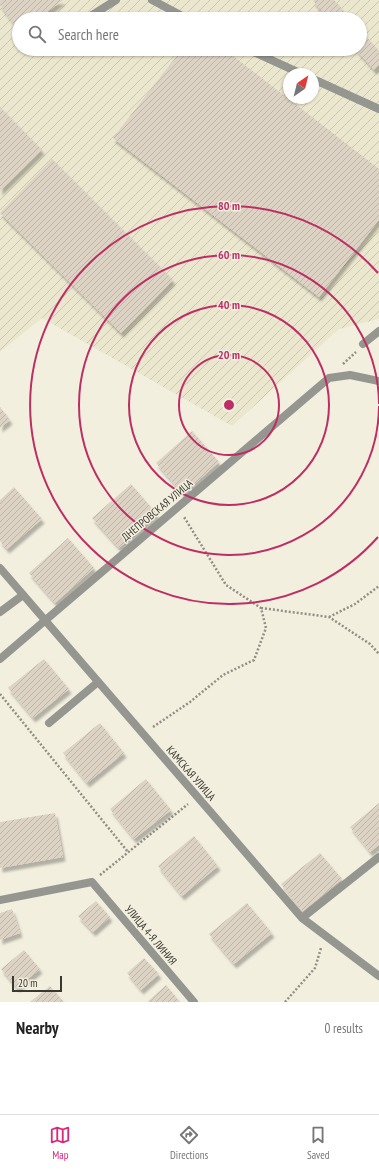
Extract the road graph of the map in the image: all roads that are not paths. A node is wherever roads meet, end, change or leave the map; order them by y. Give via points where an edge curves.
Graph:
1 (116, 0) edge
2 (152, 0) edge
3 (97, 12) edge
4 (175, 12) edge
5 (262, 56) edge
6 (289, 68) edge
7 (319, 82) edge
8 (379, 109) edge
9 (379, 331) edge
10 (363, 344) road end
11 (379, 381) edge
12 (0, 568) edge
13 (23, 595) junction
14 (0, 612) edge
15 (45, 620) junction
16 (0, 659) edge
17 (98, 682) junction
18 (49, 723) dead end
19 (379, 857) edge
20 (0, 900) edge
21 (302, 918) junction
22 (379, 976) edge
23 (194, 1002) edge

1 - 3 street
2 - 4 street
5 - 6 street
7 - 8 street
9 - 10 street
11 - 15 street, ДНЕПРОВСКАЯ УЛИЦА via 350,375 329,378
12 - 13 street, КАМСКАЯ УЛИЦА
13 - 14 street
13 - 15 street, КАМСКАЯ УЛИЦА
15 - 16 street, ДНЕПРОВСКАЯ УЛИЦА
15 - 17 street, КАМСКАЯ УЛИЦА
17 - 18 street
17 - 21 street, КАМСКАЯ УЛИЦА
19 - 21 street
20 - 23 street, УЛИЦА 4-Я ЛИНИЯ via 92,882
21 - 22 street, КАМСКАЯ УЛИЦА

